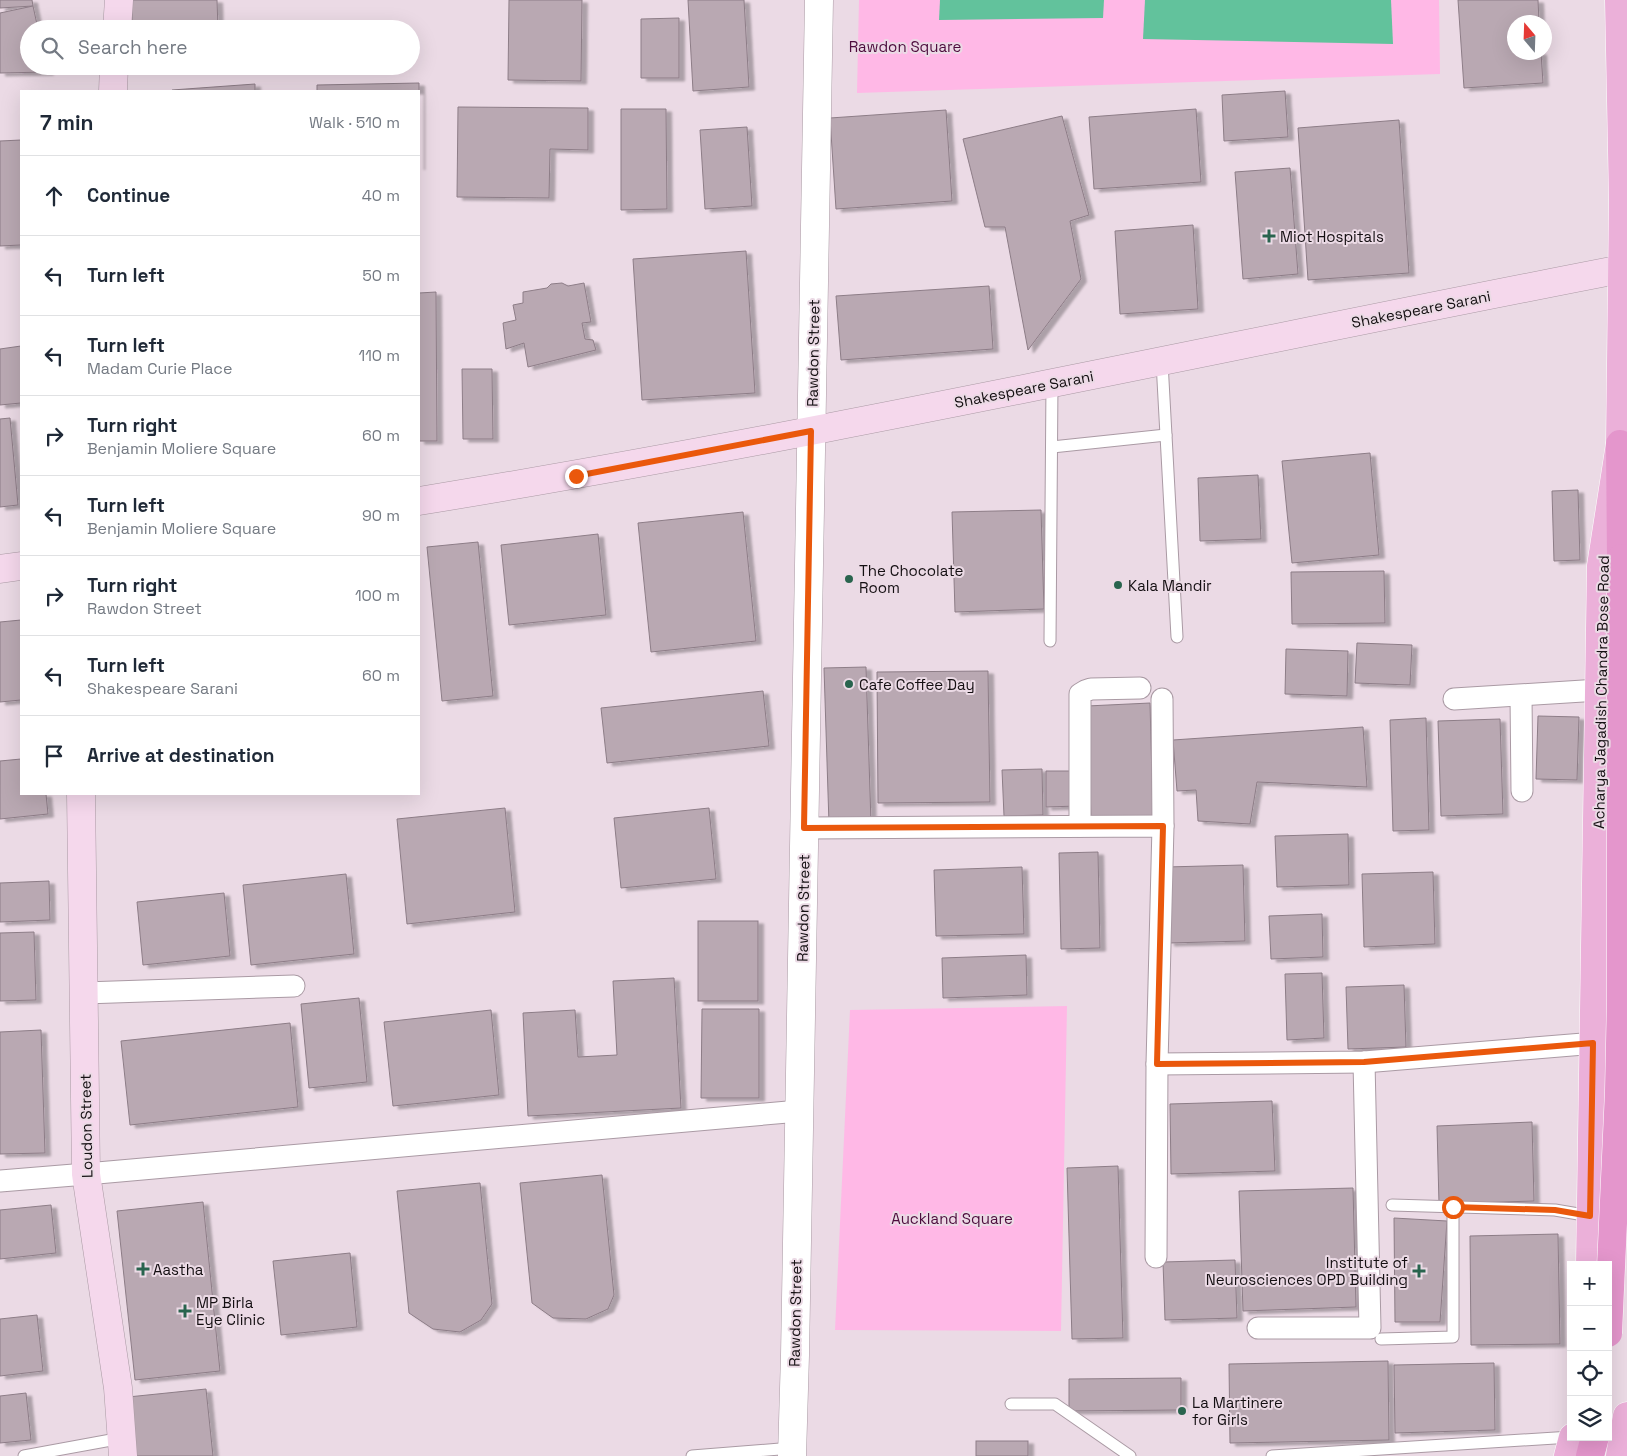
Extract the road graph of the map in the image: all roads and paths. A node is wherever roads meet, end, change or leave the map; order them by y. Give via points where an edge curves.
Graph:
1 (119, 0) edge
2 (819, 0) edge
3 (1619, 0) edge
4 (118, 20) edge
5 (113, 75) edge
6 (112, 90) edge
7 (1624, 268) edge
8 (1162, 362) junction
9 (1052, 383) junction
10 (811, 431) junction
11 (1166, 435) junction
12 (1620, 444) junction
13 (1052, 447) junction
14 (420, 501) edge
15 (20, 566) edge
16 (0, 569) edge
17 (1177, 637) dead end
18 (1050, 641) dead end
19 (1140, 688) dead end
20 (1599, 690) junction
21 (1521, 696) junction
22 (1162, 699) dead end
23 (1454, 700) dead end
24 (1522, 792) dead end
25 (81, 795) edge
26 (1080, 826) junction
27 (1163, 826) junction
28 (804, 828) junction
29 (294, 986) dead end
30 (84, 992) junction
31 (1627, 1041) edge
32 (1593, 1043) junction
33 (1364, 1062) junction
34 (1157, 1064) junction
35 (799, 1111) junction
36 (86, 1174) junction
37 (0, 1181) edge
38 (1392, 1205) dead end
39 (1453, 1207) junction
40 (1590, 1216) junction
41 (1156, 1257) dead end
42 (1590, 1261) edge
43 (1609, 1306) edge
44 (1258, 1328) dead end
45 (1381, 1339) dead end
46 (1011, 1404) dead end
47 (1567, 1437) edge
48 (1571, 1441) edge
49 (1593, 1441) edge
50 (122, 1447) edge
51 (792, 1452) edge
52 (24, 1456) edge
53 (692, 1456) edge
54 (1130, 1456) edge
55 (1272, 1456) edge
56 (1568, 1456) edge
57 (1590, 1456) edge

1 - 4 main road
2 - 10 street, Rawdon Street
3 - 7 main road, Acharya Jagadish Chandra Bose Road
5 - 6 main road
7 - 8 main road, Shakespeare Sarani
7 - 12 main road, Acharya Jagadish Chandra Bose Road
8 - 9 main road, Shakespeare Sarani
8 - 11 lane
9 - 10 main road, Shakespeare Sarani
9 - 13 lane
10 - 14 main road, Shakespeare Sarani via 576,476
10 - 28 street, Rawdon Street
11 - 13 lane
11 - 17 lane
12 - 20 main road, Acharya Jagadish Chandra Bose Road via 1601,566
12 - 43 highway, bridge via 1620,1016
13 - 18 lane
15 - 16 main road
19 - 26 street via 1091,690 1080,694
20 - 21 street
20 - 32 main road, Acharya Jagadish Chandra Bose Road
21 - 23 street
21 - 24 street
22 - 27 street
25 - 30 main road, Loudon Street
26 - 27 street
26 - 28 street
27 - 34 street
28 - 35 street, Rawdon Street
29 - 30 street
30 - 36 main road, Loudon Street
31 - 32 street
32 - 33 street
32 - 40 main road, Acharya Jagadish Chandra Bose Road
33 - 34 street
33 - 44 street via 1370,1328
34 - 41 street
35 - 36 street
35 - 51 street, Rawdon Street
36 - 37 street
36 - 50 main road, Loudon Street via 118,1388
38 - 39 lane
39 - 40 lane via 1555,1210
39 - 45 lane via 1454,1337
40 - 42 main road, Acharya Jagadish Chandra Bose Road
46 - 54 lane via 1055,1404
47 - 55 lane
48 - 56 main road
49 - 57 highway
50 - 52 lane
51 - 53 lane

